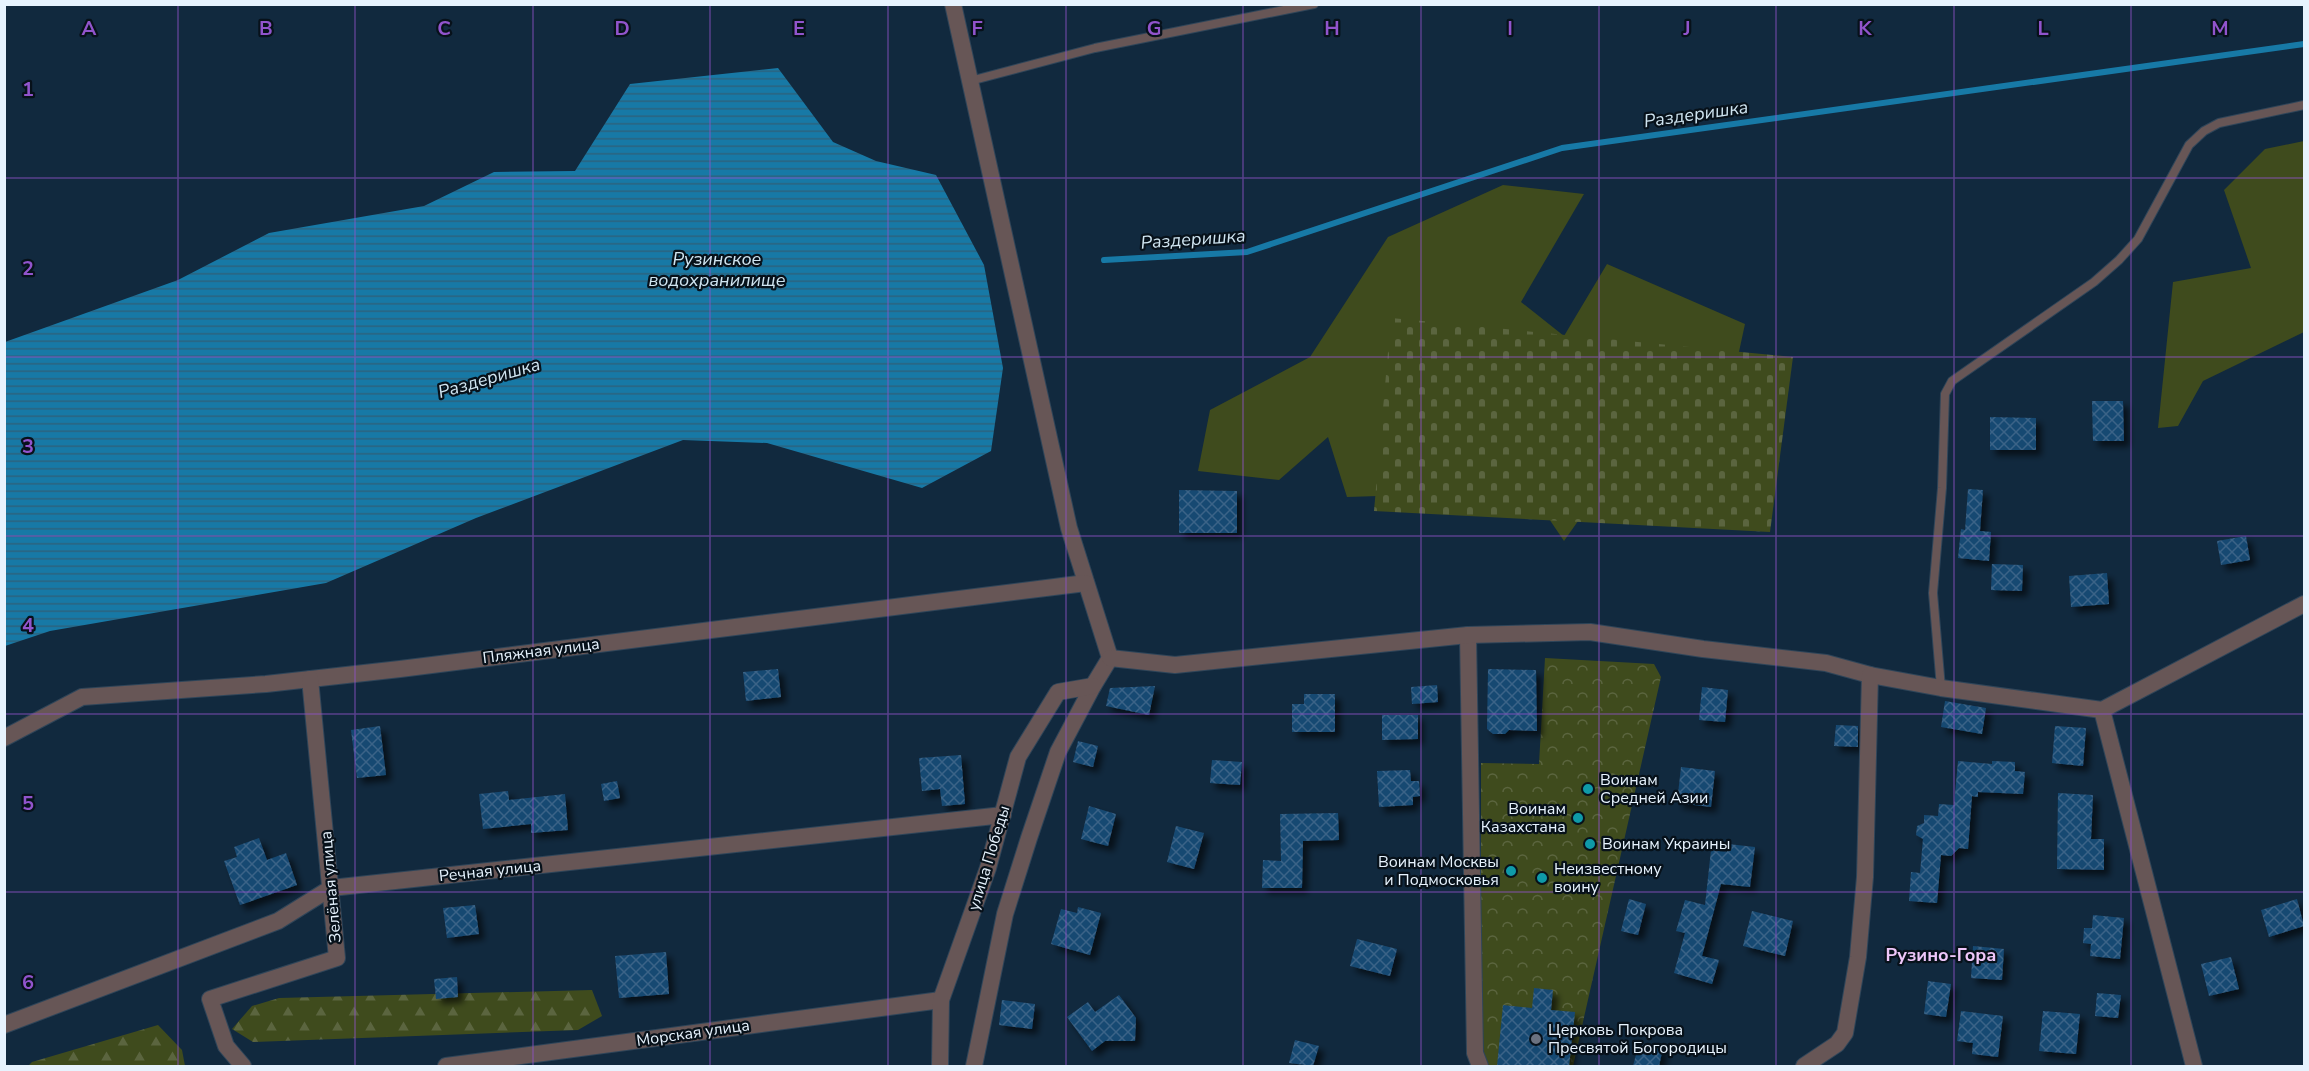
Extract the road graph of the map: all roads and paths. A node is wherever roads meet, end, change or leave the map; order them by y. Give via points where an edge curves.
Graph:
1 (953, 4) edge
2 (1314, 4) edge
3 (970, 81) junction
4 (2304, 105) edge
5 (1086, 583) junction
6 (2304, 604) edge
7 (1468, 635) junction
8 (1110, 658) junction
9 (1870, 675) junction
10 (310, 679) junction
11 (1093, 686) junction
12 (1941, 688) junction
13 (2102, 710) junction
14 (4, 738) edge
15 (1003, 815) junction
16 (331, 888) junction
17 (941, 1000) junction
18 (4, 1025) edge
19 (243, 1066) edge
20 (446, 1066) edge
21 (940, 1066) edge
22 (974, 1066) edge
23 (1480, 1066) edge
24 (1804, 1066) edge
25 (2194, 1066) edge

1 - 3 street
2 - 3 lane via 1095,48
3 - 5 street via 1068,528
4 - 12 lane via 2219,123 2204,131 2189,145 2138,239 2119,260 2094,282 1952,381 1945,394 1933,592
5 - 8 street
5 - 10 street, Пляжная улица
6 - 13 street
7 - 8 street via 1175,665
7 - 9 street via 1590,632 1703,650 1826,663
7 - 23 street via 1475,1053
8 - 11 street
9 - 12 street
9 - 24 street via 1865,877 1858,957 1845,1033 1837,1044
10 - 14 street, Пляжная улица via 82,697
10 - 16 street, Зелёная улица
11 - 15 street, улица Победы via 1058,692 1018,757
11 - 22 street via 1058,752 1005,914
12 - 13 street
13 - 25 street
15 - 16 street, Речная улица
15 - 17 street, улица Победы
16 - 18 street, Речная улица via 278,921
16 - 19 street, Зелёная улица via 338,958 210,999 226,1046
17 - 20 street, Морская улица
17 - 21 street, улица Победы

